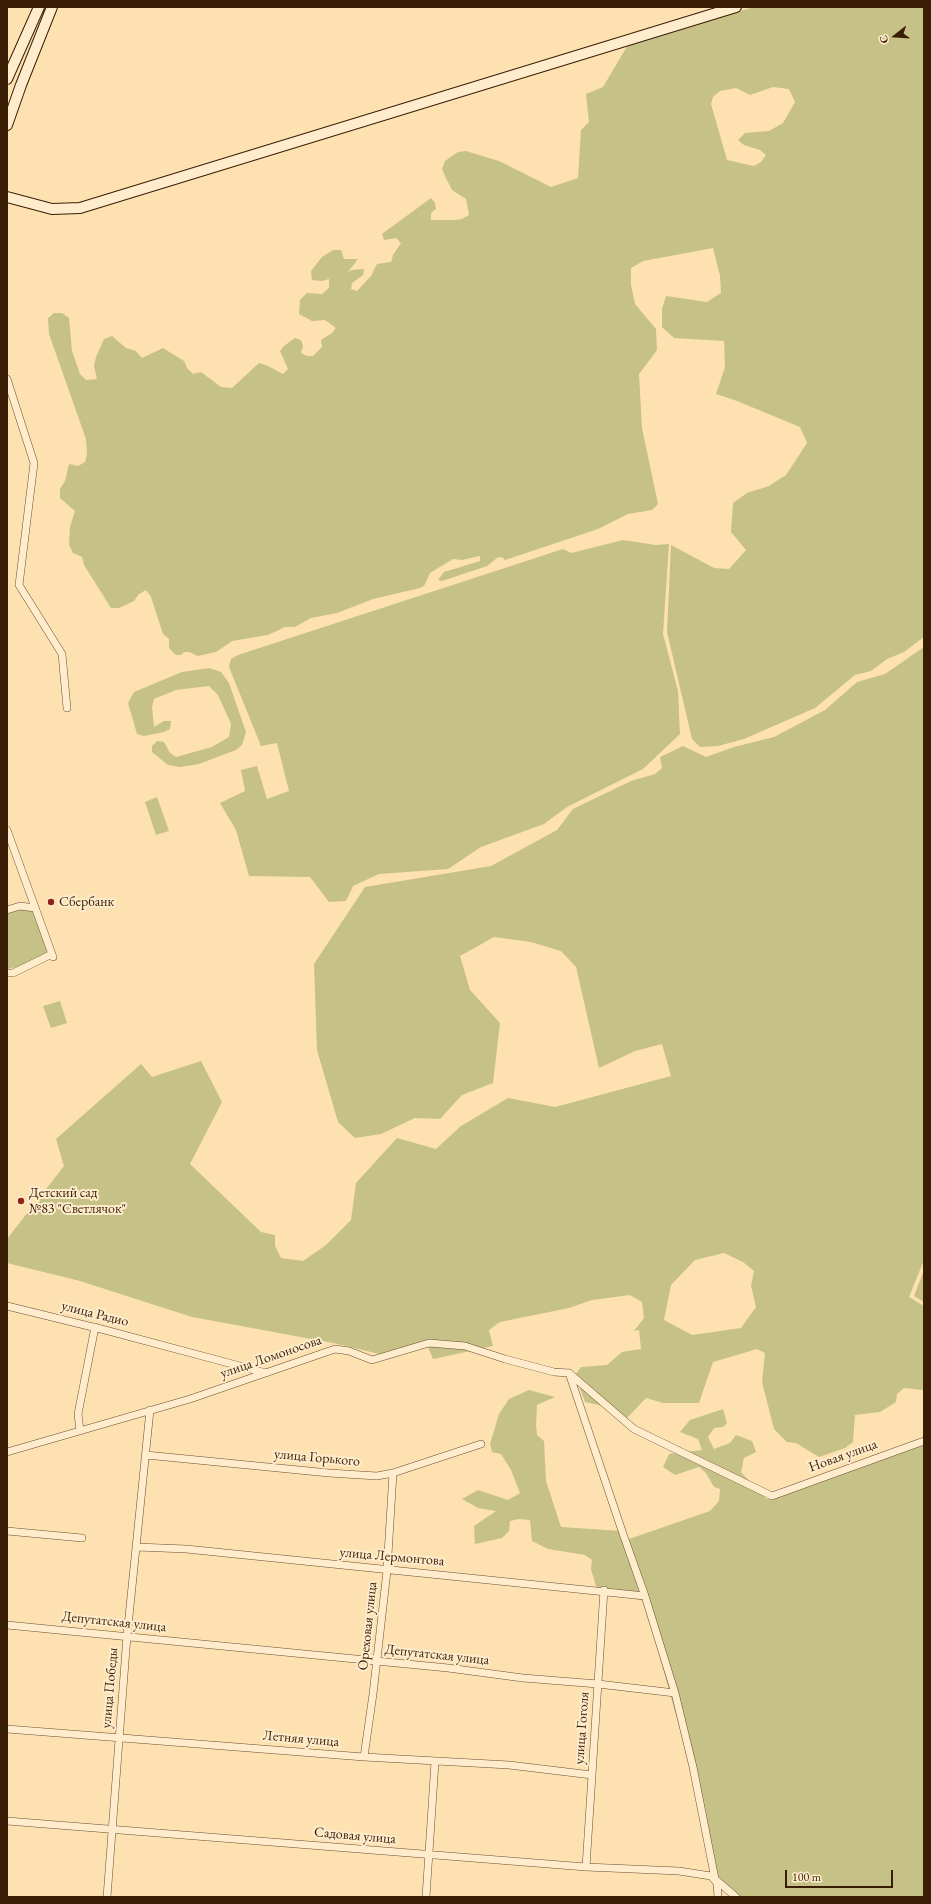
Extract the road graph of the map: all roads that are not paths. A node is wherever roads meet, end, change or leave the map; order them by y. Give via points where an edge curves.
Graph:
1 (39, 7) edge
2 (52, 7) edge
3 (736, 7) edge
4 (7, 79) edge
5 (7, 125) edge
6 (7, 197) edge
7 (7, 379) edge
8 (67, 708) dead end
9 (7, 830) edge
10 (35, 908) junction
11 (7, 910) edge
12 (7, 973) edge
13 (7, 1306) edge
14 (95, 1327) junction
15 (267, 1373) junction
16 (569, 1373) junction
17 (150, 1410) junction
18 (80, 1431) junction
19 (924, 1441) edge
20 (481, 1444) dead end
21 (7, 1452) edge
22 (146, 1454) junction
23 (393, 1473) junction
24 (7, 1531) edge
25 (82, 1538) dead end
26 (137, 1547) junction
27 (387, 1571) junction
28 (604, 1590) junction
29 (645, 1596) junction
30 (7, 1625) edge
31 (127, 1636) junction
32 (377, 1662) junction
33 (598, 1684) junction
34 (674, 1693) junction
35 (7, 1730) edge
36 (119, 1738) junction
37 (364, 1757) junction
38 (435, 1762) junction
39 (592, 1775) junction
40 (7, 1821) edge
41 (112, 1829) junction
42 (429, 1855) junction
43 (586, 1867) junction
44 (715, 1879) junction
45 (107, 1897) edge
46 (426, 1897) edge
47 (718, 1897) edge
48 (736, 1897) edge

1 - 4 street
2 - 5 street
3 - 6 street via 80,208 52,209
7 - 8 street via 34,463 19,585 62,654
9 - 10 street
10 - 11 street via 20,906
10 - 12 street via 53,956 13,973
13 - 14 street, улица Радио
14 - 15 street, улица Радио
14 - 18 street via 78,1414
15 - 16 street, улица Ломоносова via 335,1350 349,1351 372,1360 429,1343 465,1346 554,1372
15 - 17 street, улица Ломоносова
16 - 19 street, Новая улица via 634,1429 772,1496
16 - 29 street
17 - 18 street, улица Ломоносова
17 - 22 street, улица Победы
18 - 21 street, улица Ломоносова
20 - 23 street, улица Горького
22 - 23 street, улица Горького via 362,1476
22 - 26 street, улица Победы
23 - 27 street, Ореховая улица
24 - 25 street
26 - 27 street, улица Лермонтова via 186,1549
26 - 31 street, улица Победы
27 - 28 street, улица Лермонтова
27 - 32 street, Ореховая улица
28 - 29 street, улица Лермонтова
28 - 33 street, улица Гоголя
29 - 34 street
30 - 31 street, Депутатская улица
31 - 32 street, Депутатская улица
31 - 36 street, улица Победы
32 - 33 street, Депутатская улица
32 - 37 street, Ореховая улица
33 - 34 street, Депутатская улица
33 - 39 street, улица Гоголя
34 - 44 street via 693,1767
35 - 36 street, Летняя улица
36 - 37 street, Летняя улица
36 - 41 street, улица Победы
37 - 38 street, Летняя улица
38 - 39 street, Летняя улица via 509,1765
38 - 42 street
39 - 43 street, улица Гоголя
40 - 41 street, Садовая улица
41 - 42 street, Садовая улица
41 - 45 street, улица Победы
42 - 43 street, Садовая улица
42 - 46 street
43 - 44 street, Садовая улица via 679,1871
44 - 47 street
44 - 48 street

